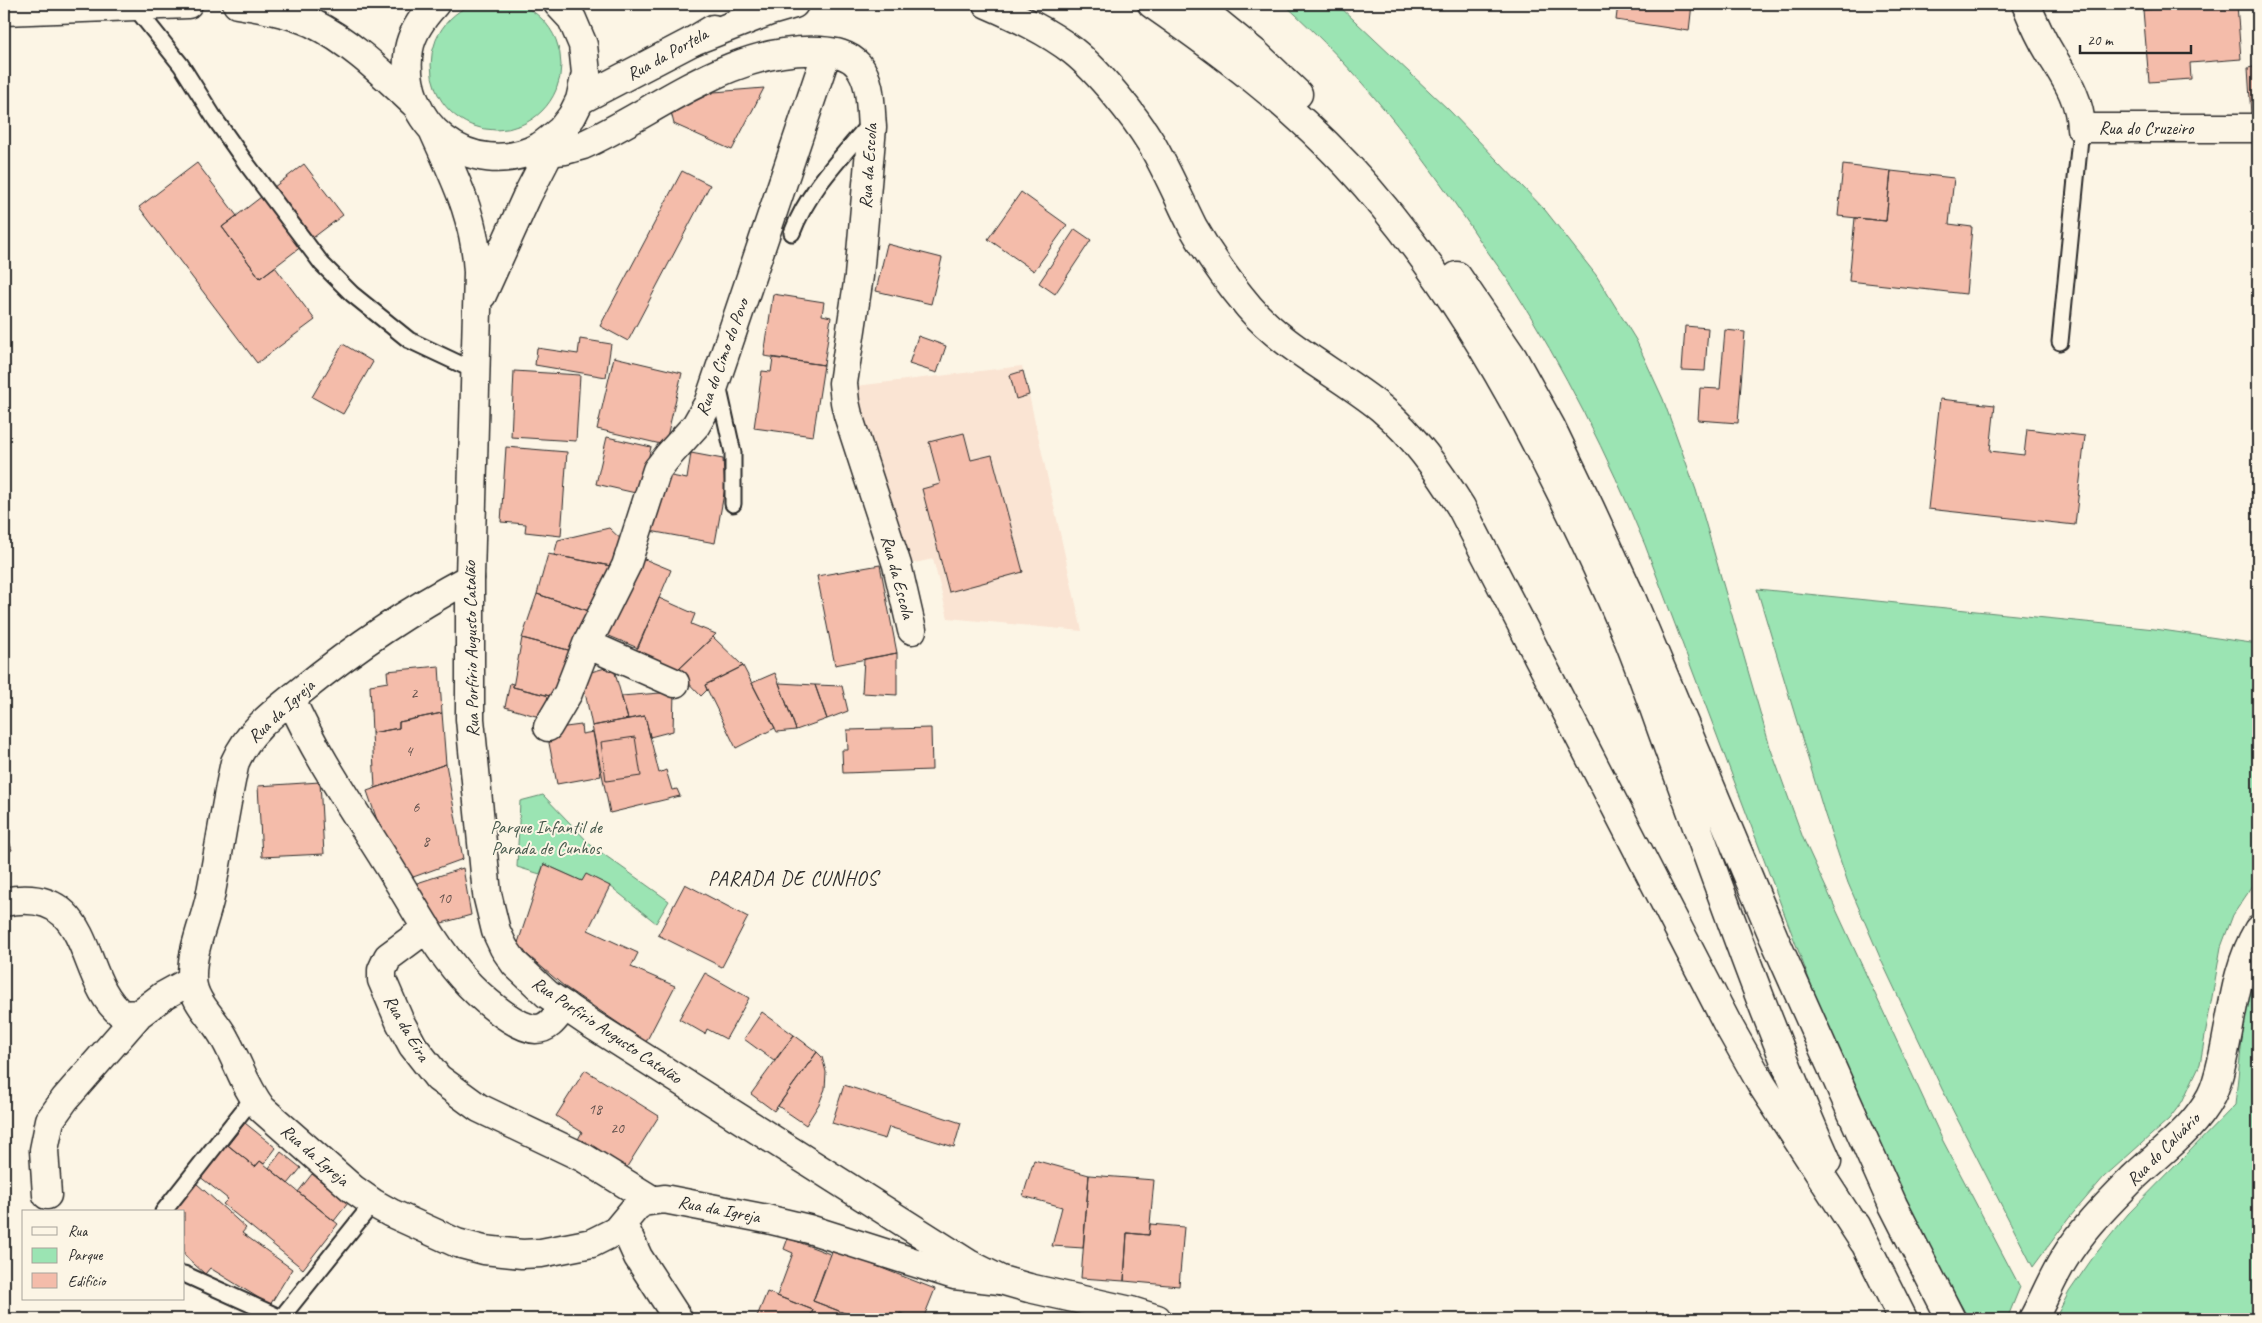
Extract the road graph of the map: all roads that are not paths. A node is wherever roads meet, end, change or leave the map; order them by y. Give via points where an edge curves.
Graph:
1 (188, 4) edge
2 (237, 4) edge
3 (434, 4) edge
4 (558, 4) edge
5 (752, 4) edge
6 (794, 4) edge
7 (987, 4) edge
8 (1152, 4) edge
9 (1195, 4) edge
10 (2026, 4) edge
11 (134, 6) junction
12 (4, 11) edge
13 (693, 41) junction
14 (827, 52) junction
15 (580, 100) junction
16 (415, 104) junction
17 (872, 121) junction
18 (2081, 128) junction
19 (2258, 128) edge
20 (434, 132) junction
21 (555, 141) junction
22 (792, 233) dead end
23 (477, 306) junction
24 (2060, 342) dead end
25 (475, 371) junction
26 (716, 377) junction
27 (733, 504) dead end
28 (470, 578) junction
29 (912, 630) dead end
30 (587, 644) junction
31 (675, 683) dead end
32 (291, 699) junction
33 (548, 727) dead end
34 (4, 902) edge
35 (427, 928) junction
36 (2258, 930) edge
37 (192, 980) junction
38 (565, 1006) junction
39 (139, 1014) junction
40 (253, 1098) junction
41 (47, 1195) dead end
42 (652, 1200) junction
43 (374, 1203) junction
44 (165, 1210) edge
45 (623, 1224) junction
46 (1864, 1242) junction
47 (185, 1274) edge
48 (1001, 1280) junction
49 (678, 1319) edge
50 (1157, 1319) edge
51 (1904, 1319) edge
52 (1951, 1319) edge
53 (2033, 1319) edge

1 - 11 main road
2 - 16 main road via 295,16 329,32
3 - 16 main road via 419,22 409,48 408,76
4 - 15 main road via 572,19 583,45 586,73
5 - 13 main road, Rua da Portela
6 - 13 main road
7 - 46 main road via 1028,22 1080,57 1116,95 1150,142 1218,268 1250,309 1285,340 1380,408 1436,466 1461,507 1762,1085
8 - 46 main road via 1273,94 1347,165 1401,229 1496,368 1559,486 1629,640 1770,1023
9 - 52 main road via 1255,53 1352,146 1392,190 1481,309 1513,358 1551,427 1630,594 1774,938 1893,1205
10 - 18 main road, Rua do Cruzeiro via 2043,41 2076,96
11 - 12 main road
11 - 25 lane via 181,65 236,148 322,264 352,294 409,340
13 - 15 main road, Rua da Portela
14 - 17 main road, Rua da Escola via 850,58 859,66 866,81
14 - 21 main road, Rua da Escola via 796,52 753,60 663,101 600,137 565,150
14 - 26 main road, Rua do Cimo do Povo
15 - 21 main road
16 - 20 main road
17 - 22 lane via 814,191
17 - 29 main road, Rua da Escola via 859,276 844,394 904,586
18 - 19 main road, Rua do Cruzeiro
18 - 24 lane
20 - 21 main road, Rua da Escola via 458,148 484,156 512,156
20 - 23 main road, Rua Porfírio Augusto Catalão via 473,226 477,243
21 - 23 main road
23 - 25 main road, Rua Porfírio Augusto Catalão
25 - 28 main road, Rua Porfírio Augusto Catalão
26 - 27 lane via 733,453
26 - 30 main road, Rua do Cimo do Povo via 702,416 657,470 626,566
28 - 32 main road, Rua da Igreja via 392,622
28 - 38 main road, Rua Porfírio Augusto Catalão via 470,719 490,913 504,948 515,964
30 - 31 main road
30 - 33 main road, Rua do Cimo do Povo via 568,694
32 - 35 main road via 327,768
32 - 37 main road, Rua da Igreja via 250,736 236,762 215,873 197,942
34 - 39 main road via 28,899 58,910 77,931 108,1001 123,1015
35 - 38 main road via 449,961 475,990 488,1003 519,1023 543,1028
35 - 42 main road, Rua da Eira via 388,958 382,970 382,980 413,1046 438,1078 479,1108 584,1158
36 - 53 main road, Rua do Calvário via 2240,971 2212,1095 2184,1132 2133,1178 2084,1231 2065,1258
37 - 39 main road
37 - 40 main road, Rua da Igreja via 196,996 225,1038
38 - 48 main road, Rua Porfírio Augusto Catalão via 942,1248
39 - 41 main road via 50,1120 44,1150
40 - 43 main road, Rua da Igreja via 336,1174
40 - 44 lane
42 - 45 main road, Rua da Igreja via 636,1207
42 - 48 main road, Rua da Igreja via 682,1202 767,1219 954,1275
43 - 45 main road, Rua da Igreja via 457,1244 501,1253 541,1253 578,1246 606,1237
43 - 47 lane via 282,1318
45 - 49 main road via 643,1266
46 - 51 main road
48 - 50 main road, Rua Porfírio Augusto Catalão

